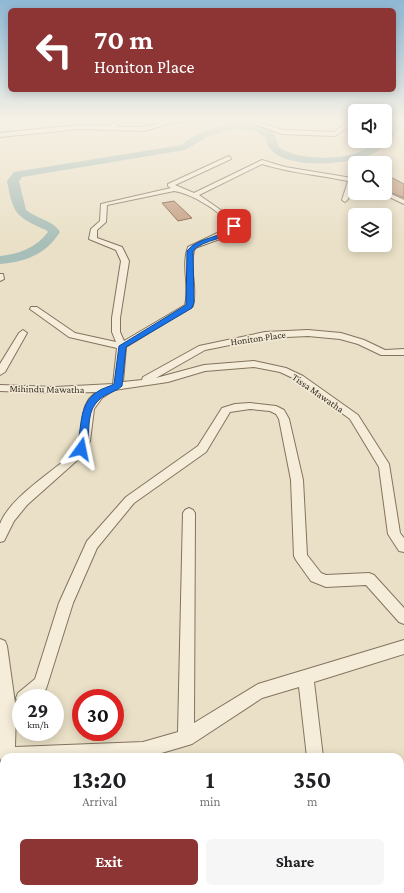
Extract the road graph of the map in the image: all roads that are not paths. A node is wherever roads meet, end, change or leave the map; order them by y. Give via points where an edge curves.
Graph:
1 (223, 161) edge
2 (348, 180) edge
3 (182, 190) junction
4 (348, 193) edge
5 (194, 195) junction
6 (392, 197) edge
7 (345, 200) dead end
8 (404, 202) edge
9 (34, 309) dead end
10 (24, 333) dead end
11 (122, 346) junction
12 (404, 352) edge
13 (0, 372) edge
14 (118, 386) junction
15 (0, 388) edge
16 (189, 513) dead end
17 (0, 537) edge
18 (404, 547) edge
19 (404, 618) edge
20 (0, 646) edge
21 (404, 648) edge
22 (306, 678) junction
23 (35, 689) edge
24 (12, 707) edge
25 (8, 710) junction
26 (186, 738) junction
27 (8, 753) edge
28 (85, 753) edge
29 (315, 753) edge

1 - 3 street via 170,185
2 - 5 street via 262,162
3 - 5 street
3 - 11 street via 174,189 104,204 103,222 94,229 92,239 119,249 125,261 116,318 116,332
4 - 7 street
5 - 11 street via 231,221 234,228 225,234 195,244 190,251 189,306
6 - 8 street
9 - 11 street via 72,335
10 - 13 street
11 - 14 street
12 - 14 street, Honiton Place via 384,353 341,336 308,333 265,335 202,348 146,379
14 - 15 street, Mihindu Mawatha via 55,390
14 - 17 street, Honiton Place via 95,398 86,412 81,449 69,463 26,496
14 - 18 street, Tissa Mawatha via 168,379 204,368 254,364 283,370 300,378 354,417 385,467 394,534
16 - 26 street
19 - 23 street via 369,579 326,581 316,577 309,570 301,556 297,480 284,419 280,412 272,408 235,407 226,410 202,449 130,500 92,545 66,603 41,684
20 - 25 street
21 - 22 street
22 - 26 street via 258,692
22 - 29 street
24 - 25 street
25 - 27 street
26 - 28 street via 143,750

